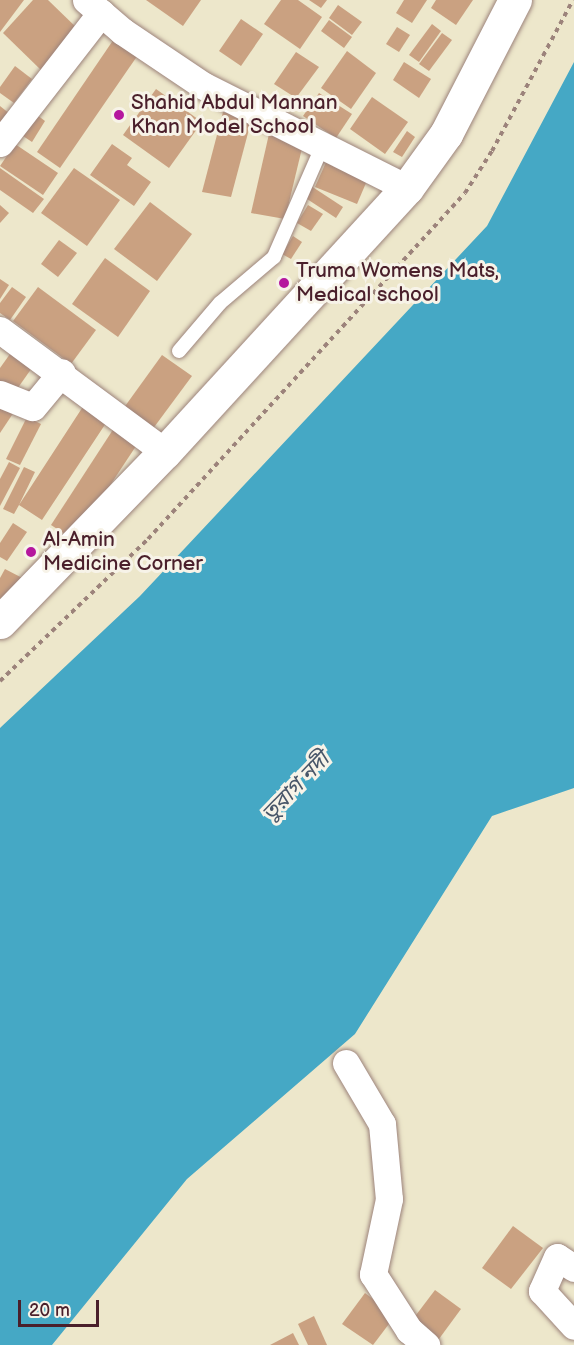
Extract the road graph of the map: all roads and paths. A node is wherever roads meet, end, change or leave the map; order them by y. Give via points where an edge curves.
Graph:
1 (515, 0) edge
2 (573, 0) edge
3 (94, 7) edge
4 (0, 143) edge
5 (322, 147) junction
6 (406, 188) junction
7 (0, 330) edge
8 (179, 351) dead end
9 (62, 372) junction
10 (0, 394) edge
11 (165, 452) junction
12 (0, 622) edge
13 (0, 681) edge
14 (346, 1063) dead end
15 (574, 1268) edge
16 (574, 1326) edge
17 (426, 1345) edge

1 - 6 highway via 446,134
2 - 13 path via 492,151 465,193 148,539
3 - 4 street
3 - 5 street via 204,86
5 - 6 street
5 - 8 lane via 274,257 220,303
6 - 11 highway
7 - 9 street
9 - 10 street via 33,407
9 - 11 street
11 - 12 highway
14 - 17 street via 382,1124 389,1199 373,1274 409,1330
15 - 16 street via 557,1257 542,1291

